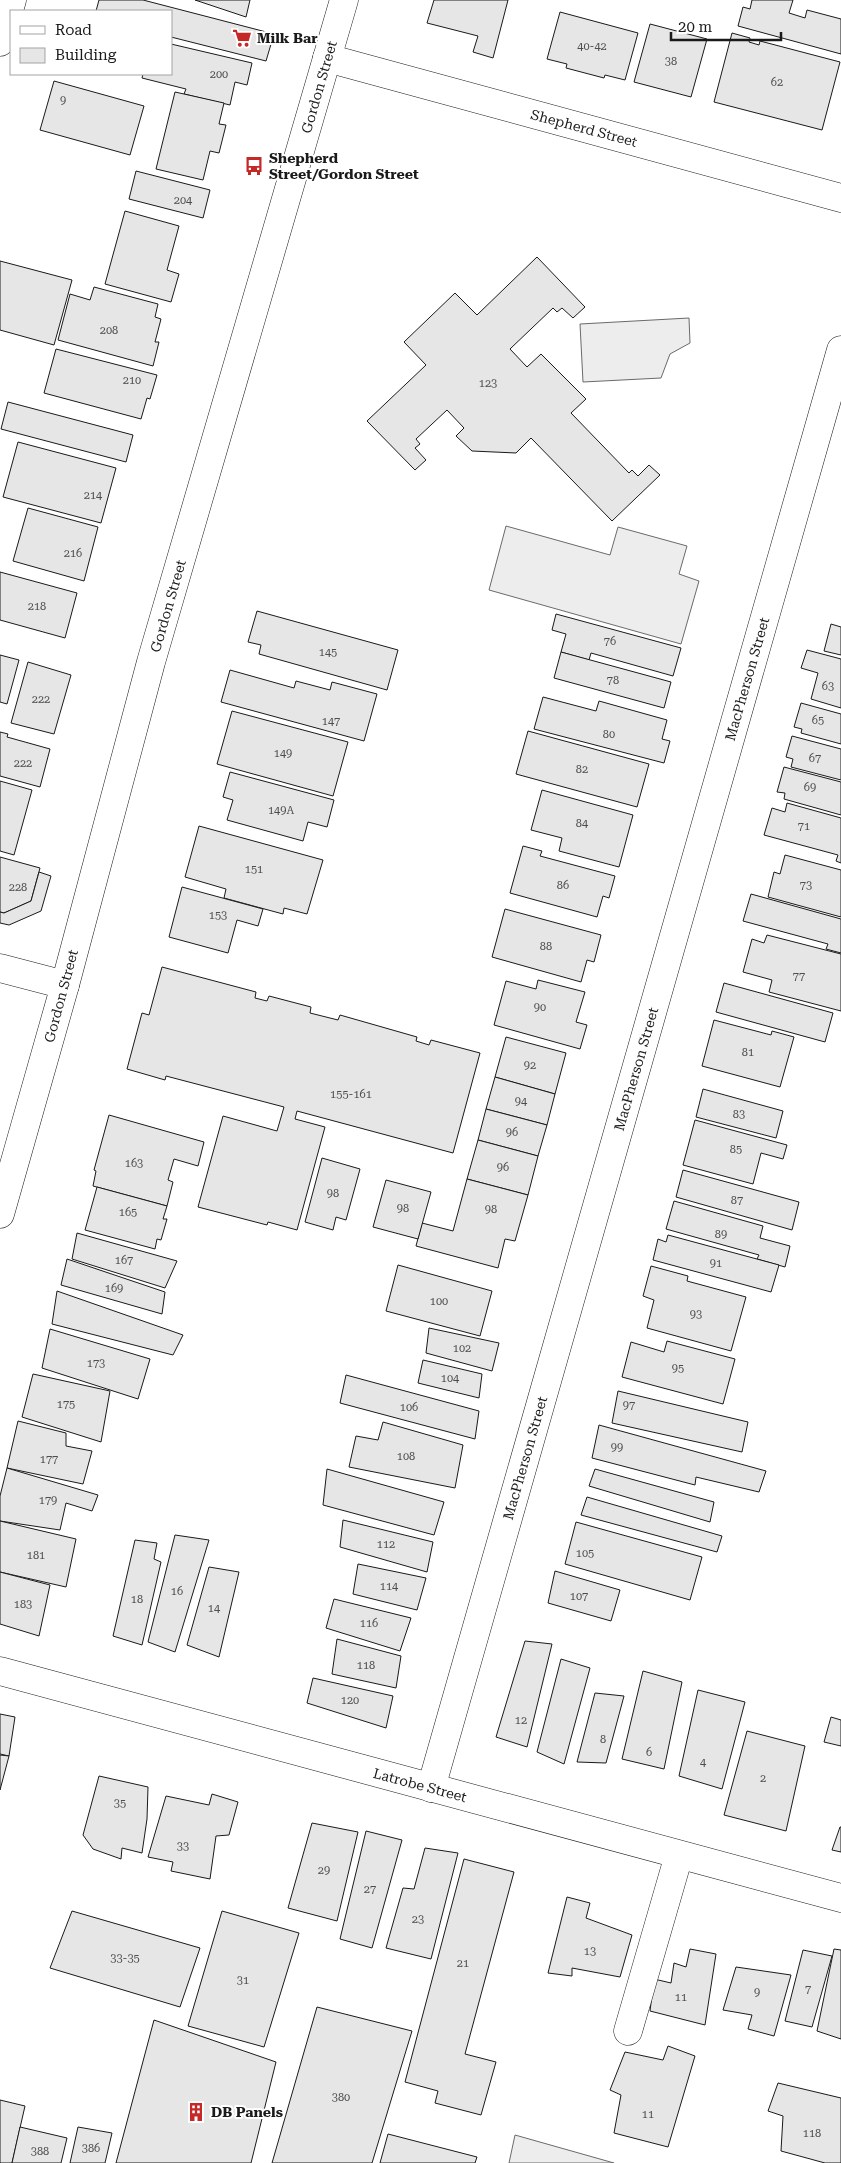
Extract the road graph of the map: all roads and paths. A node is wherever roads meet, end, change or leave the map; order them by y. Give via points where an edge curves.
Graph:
1 (12, 0) edge
2 (344, 0) edge
3 (0, 42) edge
4 (328, 58) junction
5 (841, 198) edge
6 (841, 350) edge
7 (2, 968) edge
8 (65, 985) junction
9 (0, 1214) edge
10 (0, 1671) edge
11 (431, 1788) junction
12 (679, 1854) junction
13 (841, 1898) edge
14 (628, 2031) dead end

1 - 3 street
2 - 4 street, Gordon Street
4 - 5 street, Shepherd Street
4 - 8 street, Gordon Street via 151,662
6 - 11 street, MacPherson Street
7 - 8 street
8 - 9 street, Gordon Street
10 - 11 street, Latrobe Street
11 - 12 street, Latrobe Street
12 - 13 street, Latrobe Street
12 - 14 street

